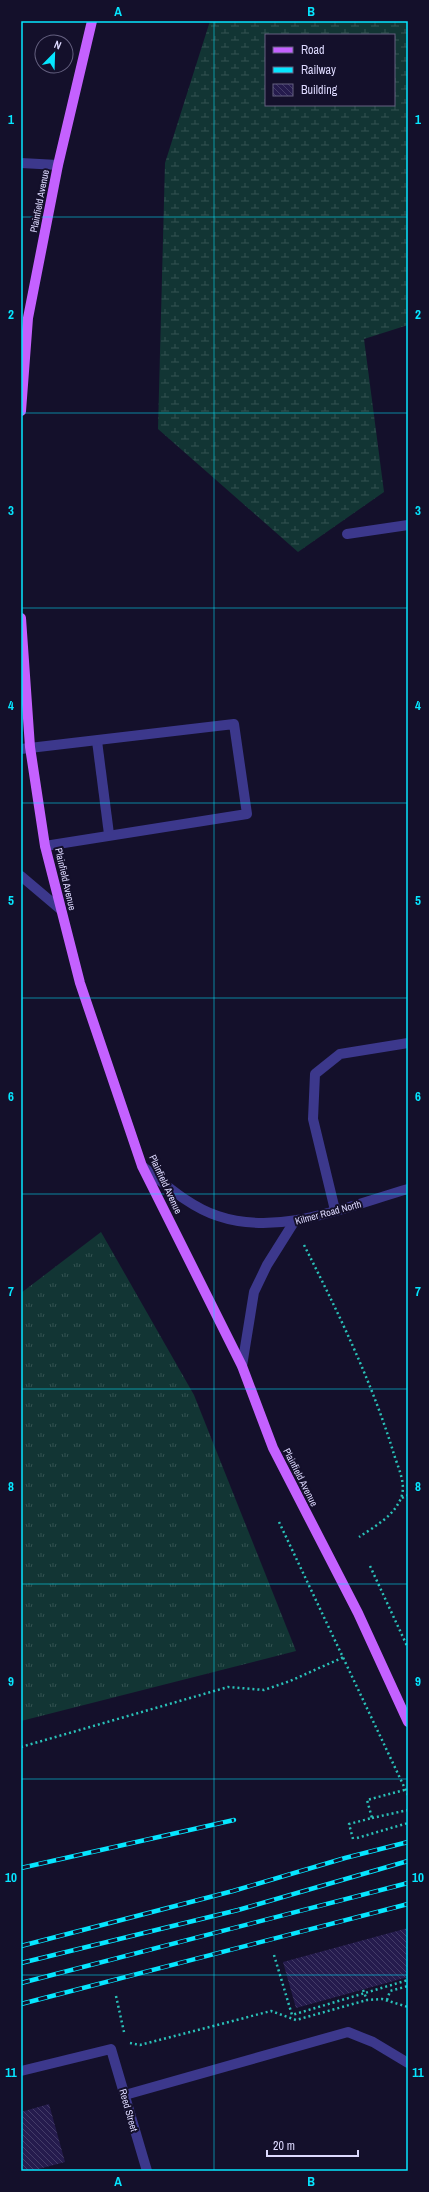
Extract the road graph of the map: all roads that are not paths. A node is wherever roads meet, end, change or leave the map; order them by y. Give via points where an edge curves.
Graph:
1 (92, 21) edge
2 (21, 163) edge
3 (58, 165) junction
4 (21, 411) edge
5 (408, 525) edge
6 (347, 534) dead end
7 (21, 618) edge
8 (97, 741) junction
9 (26, 748) edge
10 (109, 834) junction
11 (45, 846) junction
12 (21, 876) edge
13 (60, 908) junction
14 (408, 1043) edge
15 (142, 1166) junction
16 (408, 1189) edge
17 (335, 1210) junction
18 (294, 1222) junction
19 (242, 1366) junction
20 (408, 1722) edge
21 (408, 2063) edge
22 (21, 2071) edge
23 (125, 2095) junction
24 (147, 2171) edge

1 - 3 main road, Plainfield Avenue
2 - 3 street
3 - 4 main road, Plainfield Avenue via 28,318
5 - 6 street
7 - 9 main road, Plainfield Avenue
8 - 9 street
8 - 10 street
8 - 10 street via 234,724 247,814
9 - 11 main road, Plainfield Avenue
10 - 11 street
11 - 13 main road, Plainfield Avenue
12 - 13 street
13 - 15 main road, Plainfield Avenue via 82,990
14 - 17 street via 340,1054 315,1074 313,1119
15 - 18 street, Kilmer Road North via 183,1198 218,1216 252,1224
15 - 19 main road, Plainfield Avenue
16 - 17 street, Kilmer Road North
17 - 18 street, Kilmer Road North
18 - 19 street via 267,1265 254,1292
19 - 20 main road, Plainfield Avenue via 273,1448 358,1613
21 - 23 street via 373,2042 348,2032
22 - 23 street, Reed Street via 111,2049
23 - 24 street, Reed Street

